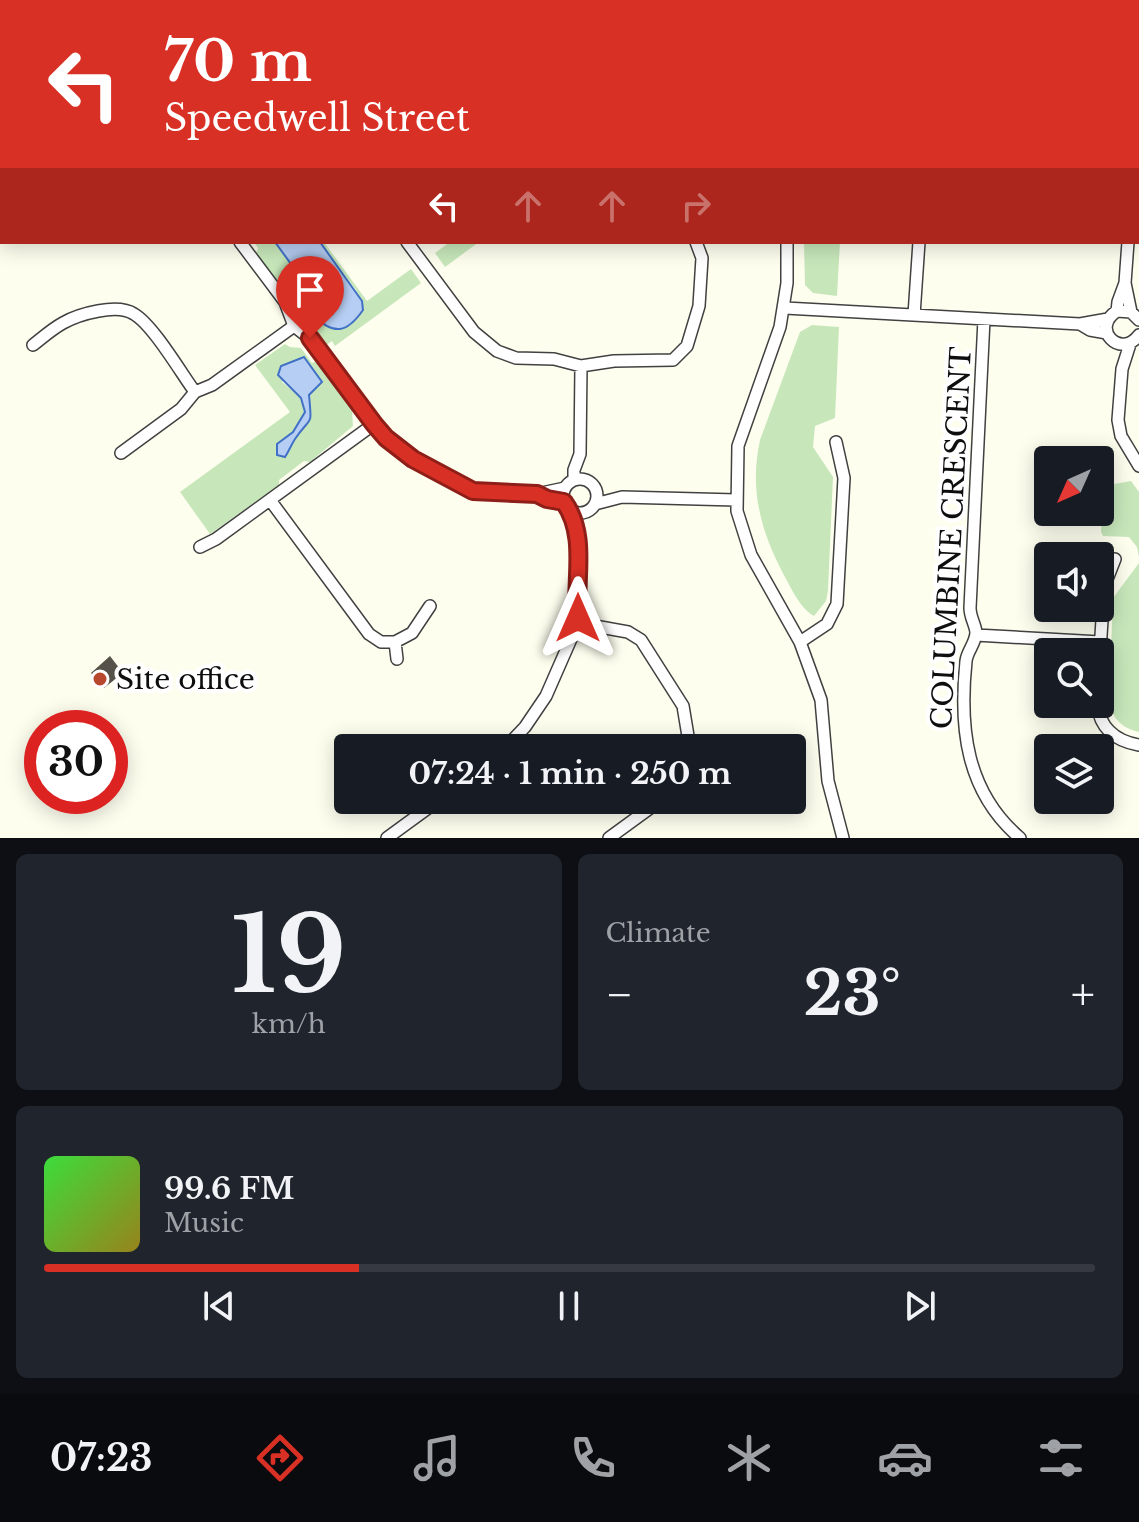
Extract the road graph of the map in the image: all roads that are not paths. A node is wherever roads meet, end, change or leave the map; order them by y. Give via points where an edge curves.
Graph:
1 (242, 244) edge
2 (408, 244) edge
3 (697, 244) edge
4 (787, 244) edge
5 (919, 244) edge
6 (1128, 244) edge
7 (1125, 283) junction
8 (785, 308) junction
9 (914, 315) junction
10 (1113, 315) junction
11 (1135, 316) edge
12 (984, 319) junction
13 (1080, 324) junction
14 (294, 326) junction
15 (1107, 333) junction
16 (1137, 338) edge
17 (1115, 343) junction
18 (33, 345) dead end
19 (581, 366) junction
20 (1122, 369) junction
21 (195, 392) junction
22 (374, 424) junction
23 (836, 442) dead end
24 (121, 453) dead end
25 (1139, 466) edge
26 (586, 482) junction
27 (565, 488) junction
28 (537, 494) junction
29 (622, 497) junction
30 (270, 500) junction
31 (736, 500) junction
32 (568, 506) junction
33 (591, 507) junction
34 (579, 538) junction
35 (200, 547) dead end
36 (1115, 559) dead end
37 (430, 606) dead end
38 (578, 623) junction
39 (976, 635) junction
40 (1101, 638) edge
41 (1034, 641) edge
42 (395, 642) junction
43 (800, 642) junction
44 (397, 659) dead end
45 (1100, 718) edge
46 (518, 734) edge
47 (688, 734) edge
48 (1139, 745) edge
49 (420, 814) edge
50 (642, 814) edge
51 (387, 838) edge
52 (609, 838) edge
53 (843, 838) edge
54 (1020, 838) edge

1 - 14 street via 285,302
2 - 19 street via 485,343 516,358
3 - 19 street via 703,272 699,306 684,351 667,362
4 - 8 street
5 - 9 street
6 - 7 street
7 - 10 street
7 - 11 street
8 - 9 street
8 - 31 street via 738,446
9 - 12 street
10 - 11 street
10 - 13 street
10 - 15 street
12 - 13 street
12 - 39 street, COLUMBINE CRESCENT via 970,608
13 - 15 street
14 - 21 street
14 - 22 street via 313,341
15 - 17 street
16 - 17 street
16 - 20 street
17 - 20 street
18 - 21 street via 68,321 128,311 147,326
19 - 26 street via 580,454
20 - 25 street via 1119,428
21 - 24 street via 181,409
22 - 28 street via 399,449 466,488
22 - 30 street
23 - 43 street via 844,478 837,604 827,624
26 - 27 street
26 - 29 street
26 - 33 street
27 - 28 street
27 - 32 street
28 - 32 street
29 - 31 street
29 - 33 street
30 - 35 street
30 - 42 street via 369,634 381,642
31 - 43 street via 751,555
32 - 33 street
32 - 34 street
33 - 34 street
34 - 38 street
36 - 40 street via 1104,587
37 - 42 street via 412,633
38 - 46 street via 546,696
38 - 47 street via 628,632 641,640 683,706
39 - 41 street
39 - 54 street, COLUMBINE CRESCENT via 966,661 969,758 982,793
42 - 44 street
43 - 53 street via 824,713 828,781
45 - 48 street via 1111,734
49 - 51 street
50 - 52 street

